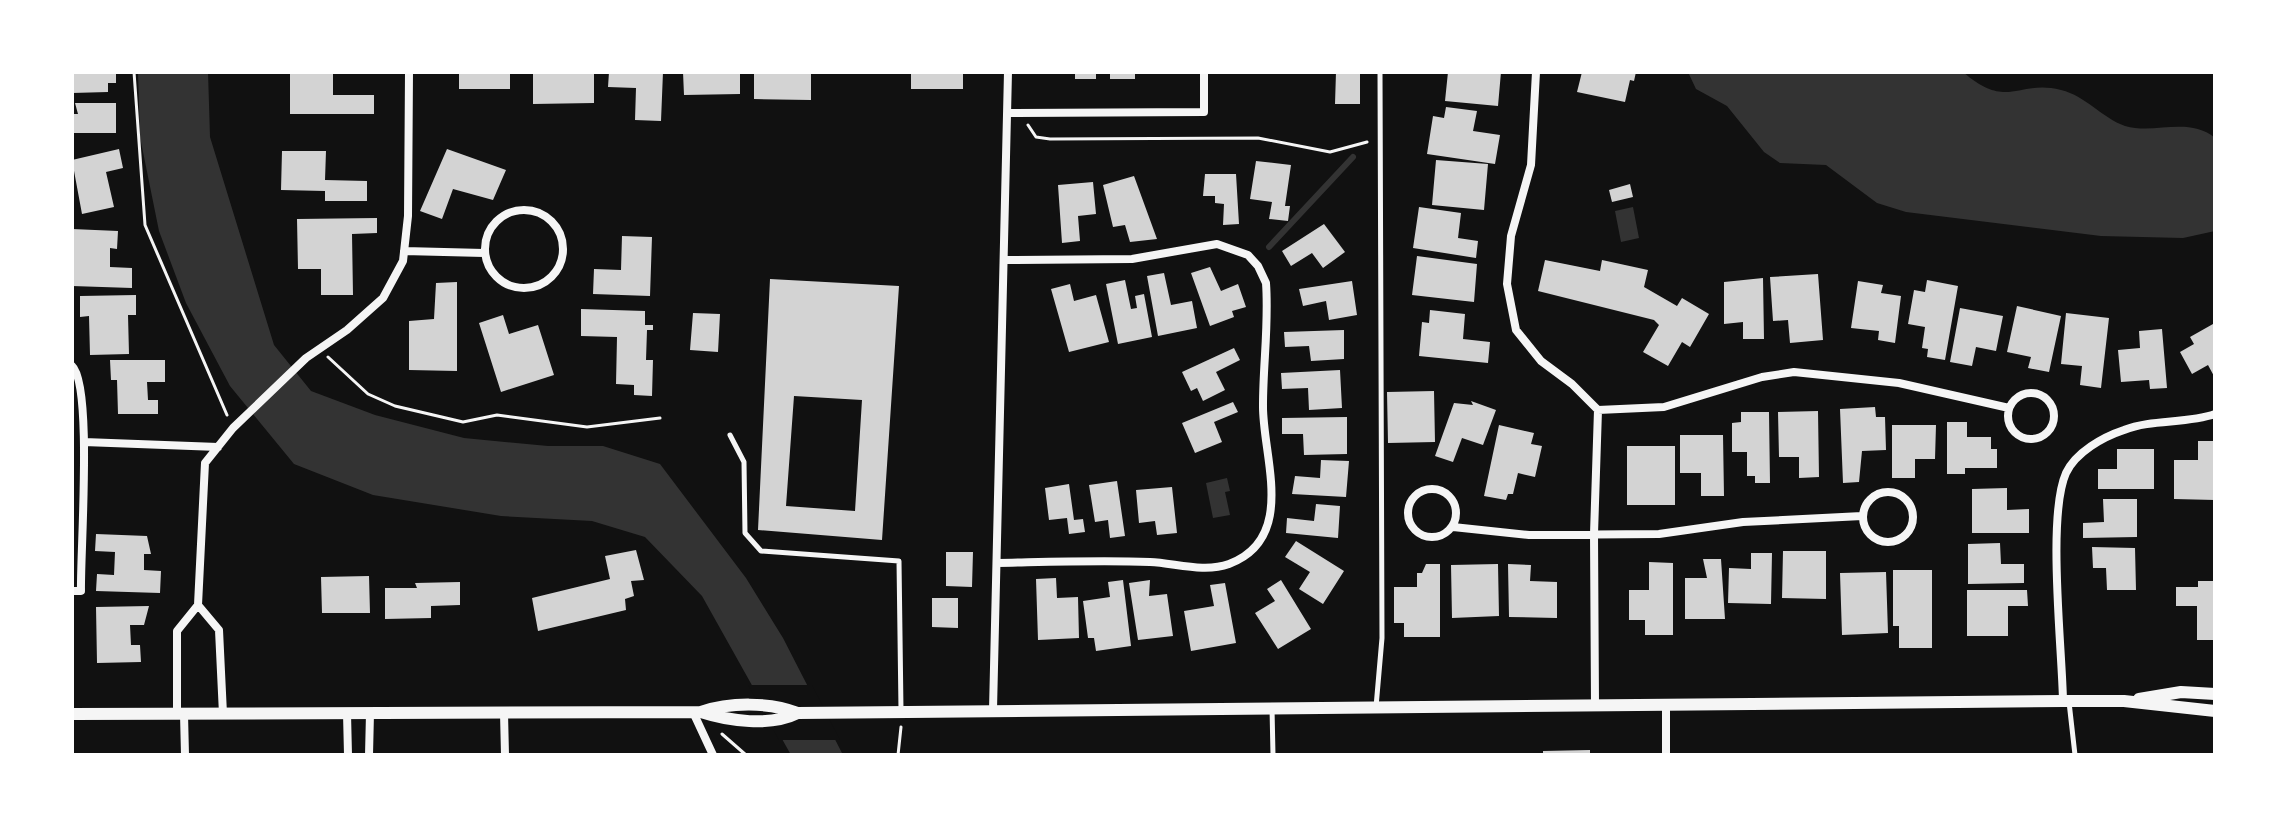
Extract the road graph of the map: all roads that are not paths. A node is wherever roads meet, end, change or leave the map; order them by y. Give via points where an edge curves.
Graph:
1 (409, 72) edge
2 (1008, 72) edge
3 (1204, 72) edge
4 (1380, 72) edge
5 (1536, 72) edge
6 (1008, 113) junction
7 (404, 251) junction
8 (484, 253) junction
9 (1005, 260) junction
10 (72, 366) edge
11 (2009, 408) junction
12 (1598, 410) junction
13 (2215, 414) edge
14 (730, 435) dead end
15 (84, 442) junction
16 (218, 447) junction
17 (1862, 516) junction
18 (1453, 527) junction
19 (76, 532) edge
20 (1594, 534) junction
21 (998, 563) junction
22 (76, 591) edge
23 (198, 605) junction
24 (2215, 694) edge
25 (2066, 701) junction
26 (2124, 701) junction
27 (1666, 704) junction
28 (1595, 705) junction
29 (1376, 707) junction
30 (1272, 708) junction
31 (993, 710) junction
32 (901, 711) junction
33 (2215, 711) edge
34 (697, 712) junction
35 (347, 713) junction
36 (370, 713) junction
37 (504, 713) junction
38 (798, 713) junction
39 (72, 714) edge
40 (181, 714) junction
41 (223, 714) junction
42 (185, 755) edge
43 (348, 755) edge
44 (369, 755) edge
45 (505, 755) edge
46 (713, 755) edge
47 (1273, 755) edge
48 (1666, 755) edge
49 (2075, 755) edge

1 - 7 street
2 - 6 street
3 - 6 street via 1204,112
4 - 29 lane via 1382,638
5 - 12 street via 1531,165 1511,236 1507,284 1516,330 1541,361
6 - 9 street
7 - 8 street
7 - 16 street via 383,298 306,358
8 - 8 street via 495,277 527,289 547,281 563,253 559,231 548,217 516,210 494,223
9 - 21 street
9 - 21 street via 1132,259 1217,244 1248,255 1266,283 1263,408 1274,483 1270,515 1258,540 1229,564
10 - 15 street via 80,379
11 - 11 street via 2010,426 2023,438 2045,436 2053,426 2052,405 2040,394 2022,395
11 - 12 street via 1899,383 1794,372 1664,407
12 - 20 street
13 - 25 street via 2126,428 2093,443 2067,471 2056,505
14 - 32 lane via 744,462 745,533 761,551 899,561
15 - 16 street
15 - 19 street
16 - 23 street via 205,463
17 - 17 street via 1868,501 1891,492 1906,500 1913,515 1903,537 1888,543 1872,538
17 - 20 street via 1743,522 1659,534
18 - 18 street via 1454,500 1445,491 1423,489 1413,496 1408,508 1414,530 1427,537 1441,536
18 - 20 street via 1529,535
19 - 22 street
20 - 28 street
21 - 31 street
23 - 40 street via 177,631
23 - 41 street via 219,630
24 - 26 street via 2181,692
25 - 26 street
25 - 27 street
25 - 49 lane
26 - 33 street
27 - 28 street
27 - 48 street
28 - 29 street
29 - 30 street
30 - 31 street
30 - 47 lane
31 - 32 street
32 - 38 street
34 - 37 street
34 - 38 street via 779,706
34 - 38 street via 726,720
34 - 46 street
35 - 36 street
35 - 41 street
35 - 43 street
36 - 37 street
36 - 44 street
37 - 45 street
39 - 40 street
40 - 41 street
40 - 42 street

